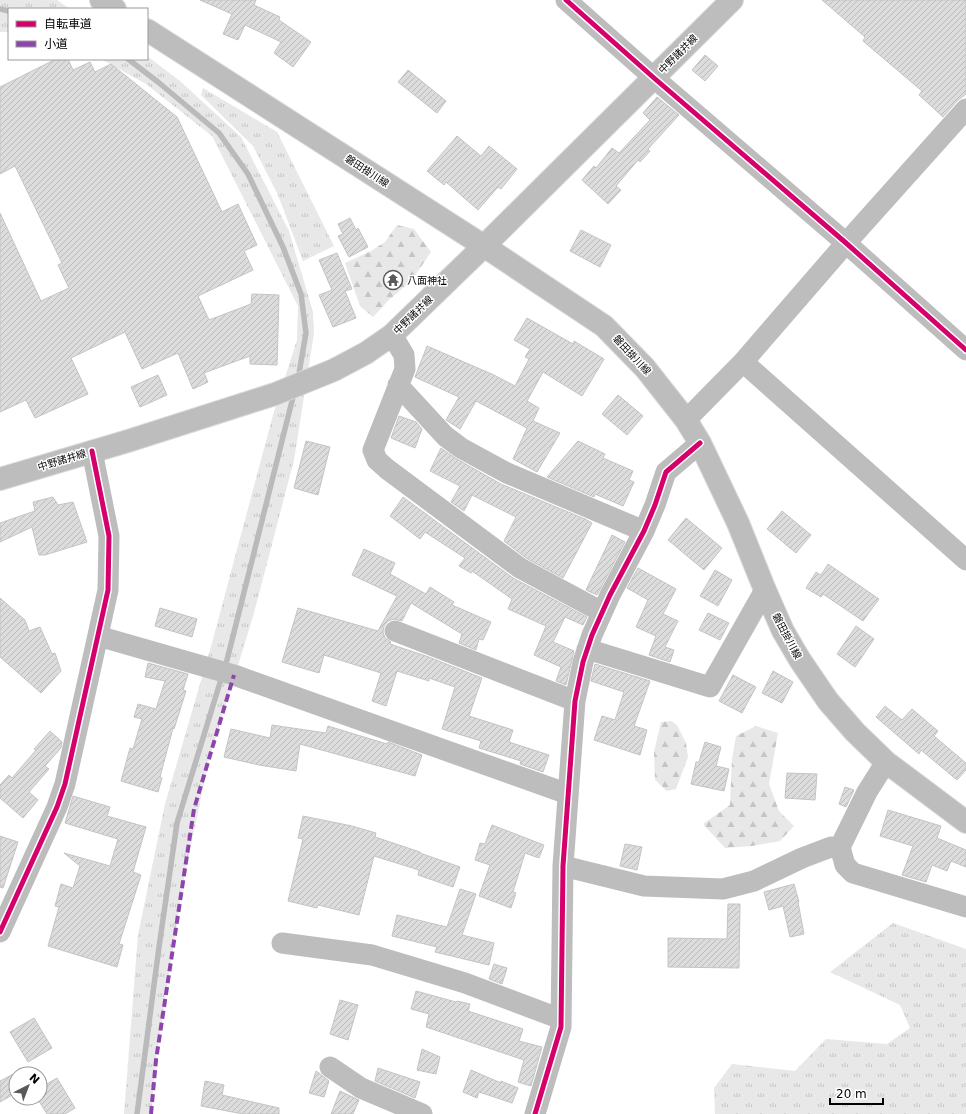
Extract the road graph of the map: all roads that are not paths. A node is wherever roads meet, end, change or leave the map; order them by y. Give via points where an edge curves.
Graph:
1 (101, 0) edge
2 (566, 0) edge
3 (732, 0) edge
4 (113, 8) edge
5 (148, 31) edge
6 (654, 78) junction
7 (966, 109) edge
8 (846, 243) junction
9 (484, 246) junction
10 (392, 336) junction
11 (966, 350) edge
12 (743, 362) junction
13 (398, 386) junction
14 (686, 420) junction
15 (700, 443) junction
16 (92, 451) junction
17 (0, 479) edge
18 (644, 531) junction
19 (966, 560) edge
20 (764, 590) junction
21 (602, 612) junction
22 (395, 630) dead end
23 (98, 636) junction
24 (588, 649) junction
25 (575, 701) junction
26 (886, 762) junction
27 (568, 794) junction
28 (966, 822) edge
29 (840, 847) junction
30 (562, 866) junction
31 (966, 907) edge
32 (0, 932) edge
33 (282, 943) dead end
34 (561, 1019) junction
35 (330, 1067) dead end
36 (422, 1114) edge
37 (535, 1114) edge

1 - 4 main road
2 - 6 street
3 - 6 main road, 中野諸井線
5 - 9 main road, 磐田掛川線
6 - 8 street
6 - 9 main road, 中野諸井線
7 - 8 street
8 - 11 street
8 - 12 street
9 - 10 main road, 中野諸井線
9 - 14 main road, 磐田掛川線 via 604,326 645,368
10 - 13 street via 404,355 405,370
10 - 16 main road, 中野諸井線 via 334,370 275,394
12 - 14 street
12 - 19 street
13 - 18 street via 445,436 461,448 506,473
13 - 21 street via 373,450 377,460 520,568
14 - 15 main road, 磐田掛川線
15 - 18 street via 666,472 656,505
15 - 20 main road, 磐田掛川線 via 738,523
16 - 17 main road, 中野諸井線
16 - 23 street via 109,536 108,590
18 - 21 street
20 - 24 street via 710,687
20 - 26 main road, 磐田掛川線 via 783,631 811,678 855,732
21 - 24 street
22 - 25 street
23 - 27 street via 234,675
23 - 32 street via 65,784
24 - 25 street
25 - 27 street
26 - 28 main road, 磐田掛川線
26 - 29 street via 867,792
27 - 30 street
29 - 30 street via 831,847 802,858 754,881 723,888 644,886
29 - 31 street via 845,865 853,873
30 - 34 street
33 - 34 street via 372,955 465,984
34 - 37 street via 561,1027
35 - 36 street via 361,1088

